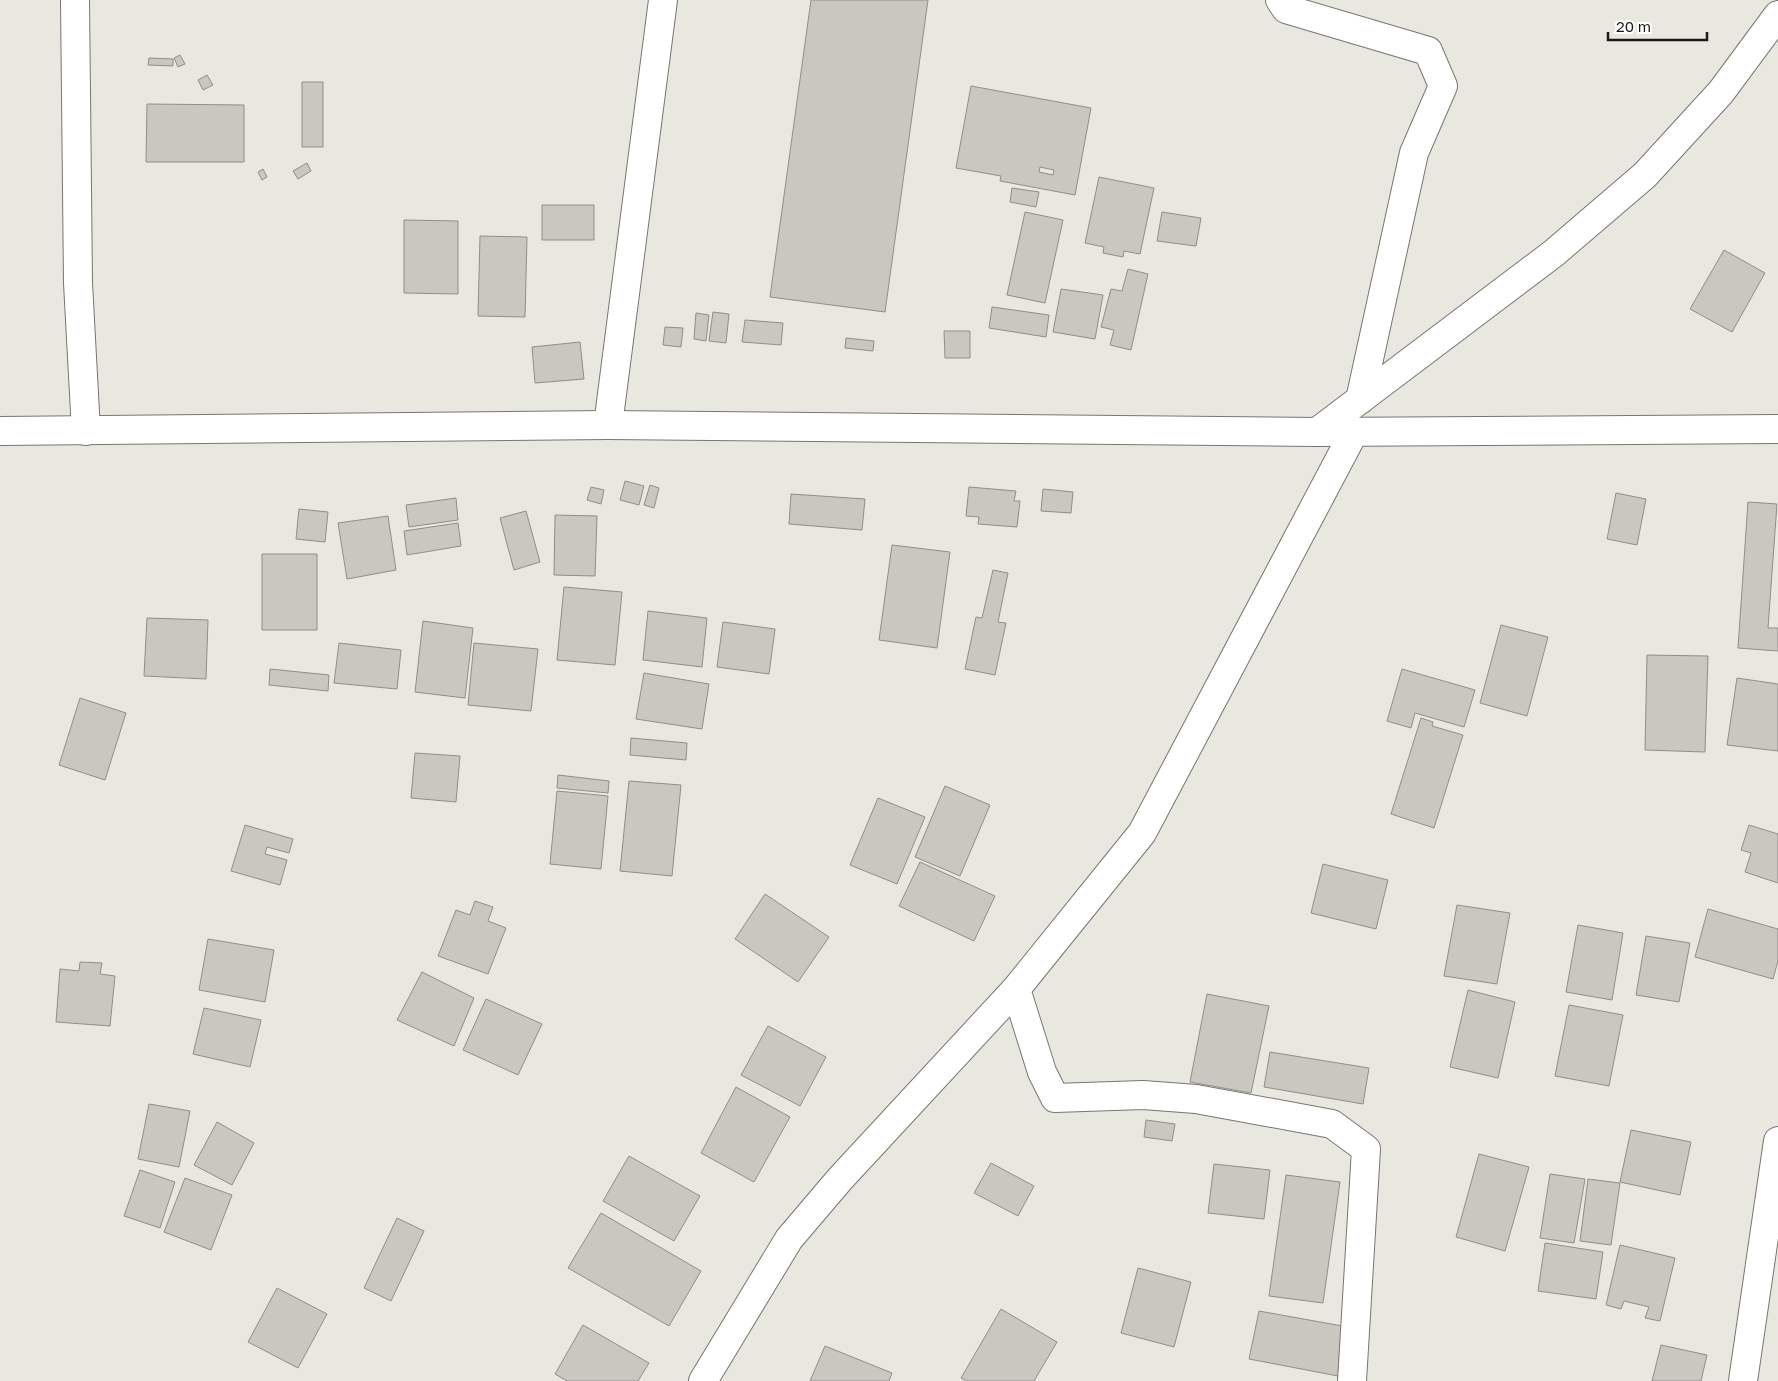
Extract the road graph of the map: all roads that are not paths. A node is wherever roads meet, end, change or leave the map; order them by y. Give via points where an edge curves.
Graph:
1 (75, 0) edge
2 (662, 0) edge
3 (1280, 0) edge
4 (1778, 15) edge
5 (1360, 400) junction
6 (608, 424) junction
7 (1778, 429) edge
8 (0, 431) edge
9 (86, 431) junction
10 (1317, 432) junction
11 (1354, 432) junction
12 (1016, 989) junction
13 (1778, 1140) edge
14 (704, 1381) edge
15 (1352, 1381) edge
16 (1743, 1381) edge

1 - 9 street via 78,283
2 - 6 street
3 - 5 street via 1286,9 1428,51 1443,86 1414,153
4 - 5 street via 1721,92 1645,175 1554,254
5 - 10 street
6 - 9 street
6 - 10 street
7 - 11 street
8 - 9 street
10 - 11 street
11 - 12 street via 1142,833
12 - 14 street via 840,1179 789,1239
12 - 15 street via 1042,1072 1055,1098 1144,1095 1196,1099 1332,1124 1366,1149
13 - 16 street

